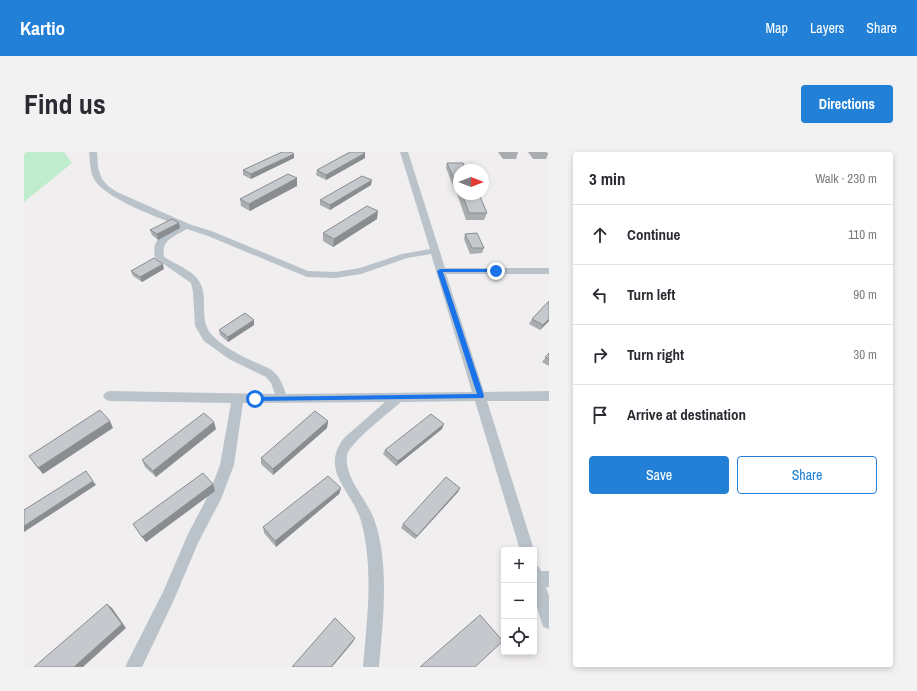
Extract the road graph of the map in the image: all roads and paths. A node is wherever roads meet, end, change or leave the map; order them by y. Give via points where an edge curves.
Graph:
1 (93, 152) edge
2 (404, 152) edge
3 (186, 226) junction
4 (434, 251) junction
5 (440, 271) junction
6 (549, 271) edge
7 (109, 396) dead end
8 (481, 396) junction
9 (549, 396) edge
10 (398, 398) junction
11 (238, 399) junction
12 (282, 399) junction
13 (526, 547) edge
14 (540, 577) edge
15 (549, 621) edge
16 (133, 667) edge
17 (371, 667) edge

1 - 3 street via 95,168 100,182 105,186 114,193
2 - 4 street
3 - 4 street via 307,274 336,275 361,271 406,256
3 - 12 street via 162,240 158,248 160,258 195,282 202,330 215,345 270,374 276,381
4 - 5 street
5 - 6 street
5 - 8 street
7 - 11 street
8 - 9 street
8 - 10 street
8 - 13 street
10 - 12 street
10 - 17 street via 351,438 341,454 342,474 367,520 374,552 375,613
11 - 12 street
11 - 16 street via 226,465 214,499
14 - 15 street

